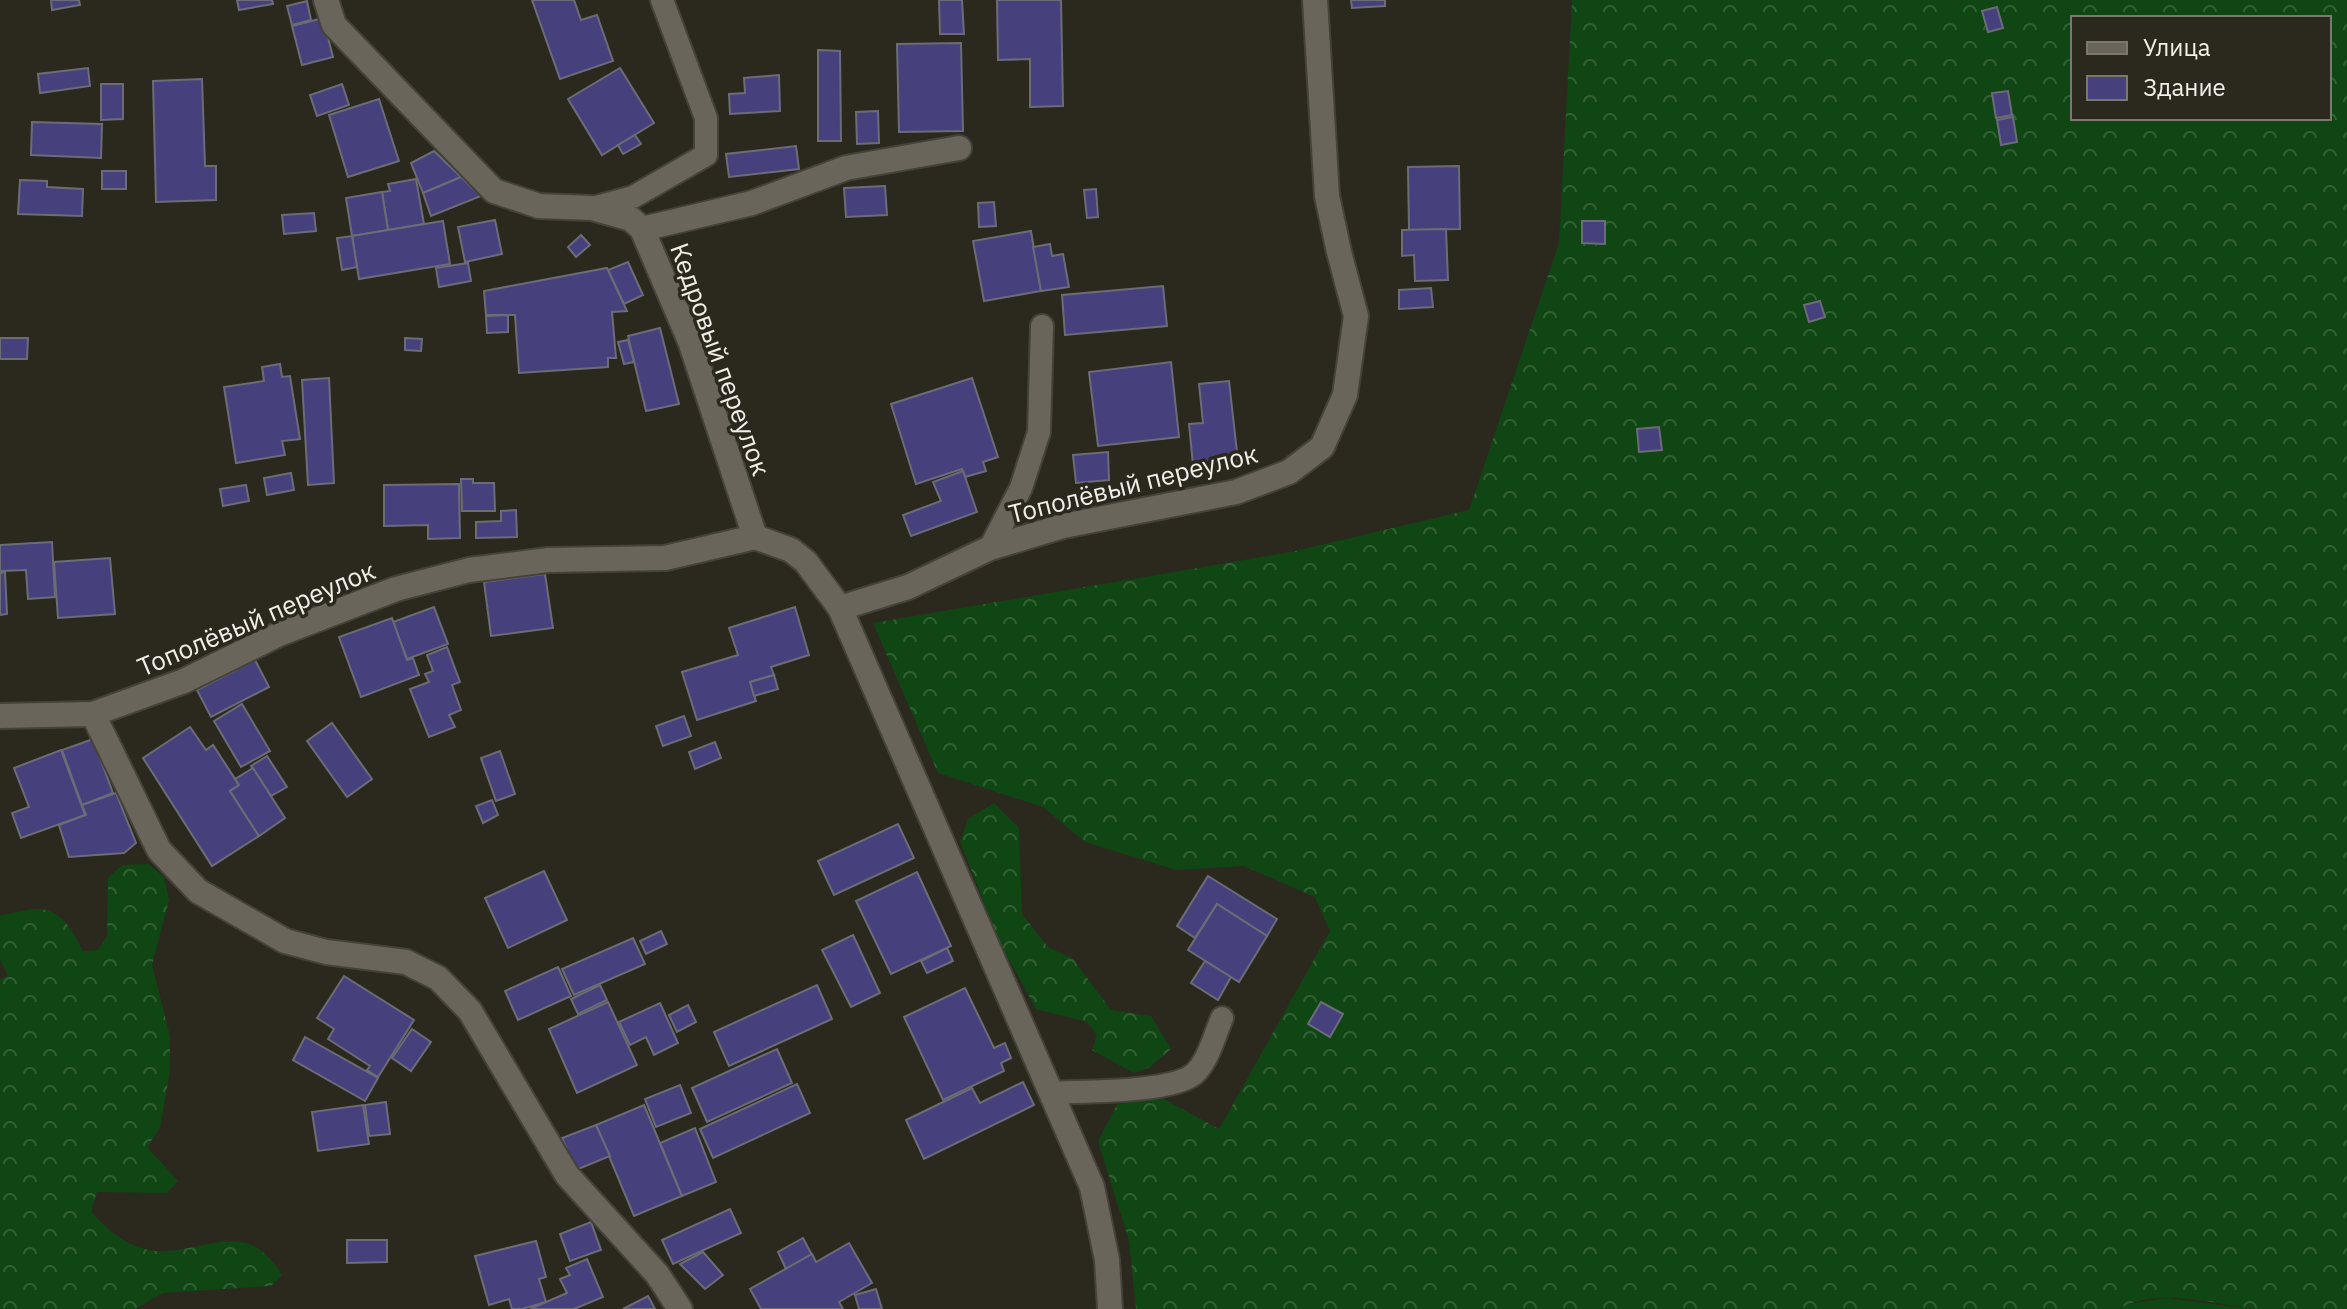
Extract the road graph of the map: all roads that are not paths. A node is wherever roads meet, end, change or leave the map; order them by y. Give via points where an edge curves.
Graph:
1 (326, 0) edge
2 (662, 0) edge
3 (1315, 0) edge
4 (959, 148) dead end
5 (592, 208) junction
6 (642, 229) junction
7 (1042, 326) dead end
8 (755, 537) junction
9 (990, 548) junction
10 (840, 608) junction
11 (93, 714) junction
12 (0, 716) edge
13 (1222, 1018) dead end
14 (1051, 1093) junction
15 (680, 1309) edge
16 (1110, 1309) edge

1 - 5 street, Кедровый переулок via 334,25 494,191 539,206
2 - 5 lane via 706,118 706,155 633,197
3 - 9 street, Тополёвый переулок via 1327,196 1356,316 1345,395 1322,447 1289,472 1236,492 1063,526
4 - 6 street via 846,168 752,203
5 - 6 street, Кедровый переулок via 631,219
6 - 8 street, Кедровый переулок via 690,341
7 - 9 lane via 1039,432 1021,488
8 - 10 street via 791,550 806,562
8 - 11 street, Тополёвый переулок via 665,558 548,560 469,570 396,589 279,634 184,681
9 - 10 street, Тополёвый переулок via 908,587
10 - 14 street
11 - 12 street, Тополёвый переулок
11 - 15 street via 159,850 198,891 285,941 406,962 438,978 470,1011 567,1175 657,1274
13 - 14 lane via 1194,1074 1171,1084
14 - 16 street via 1092,1187 1107,1260

